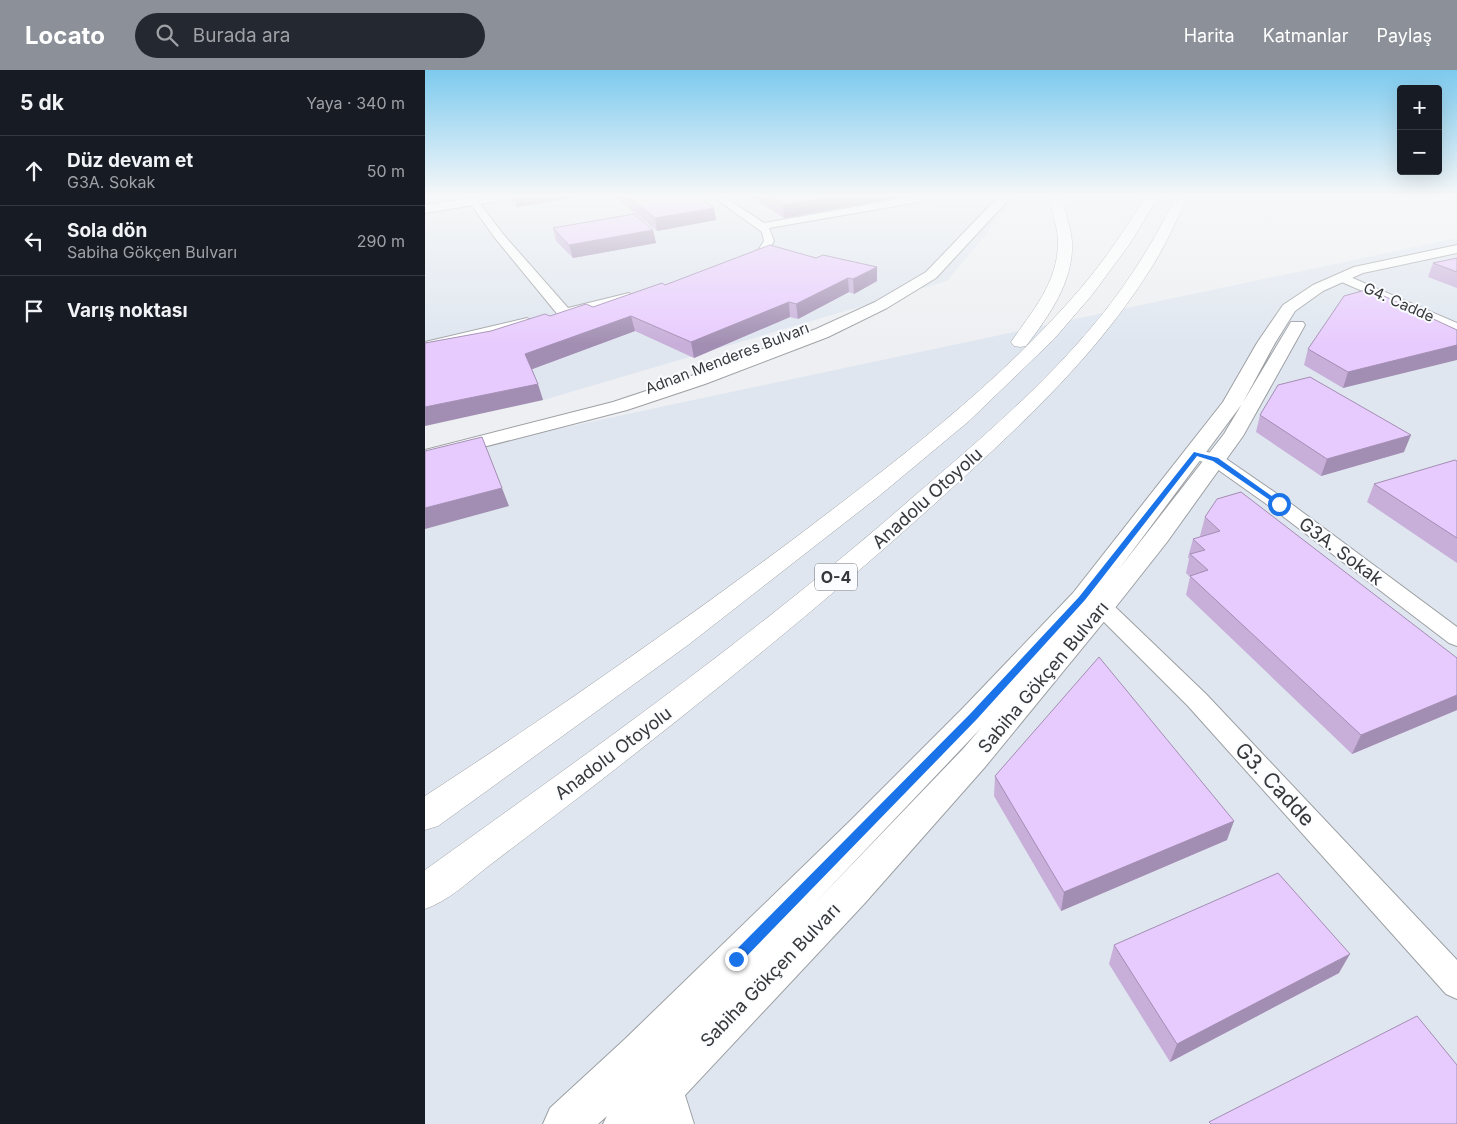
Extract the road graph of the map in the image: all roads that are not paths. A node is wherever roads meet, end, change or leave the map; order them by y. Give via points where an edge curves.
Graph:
1 (507, 245) edge
2 (766, 245) edge
3 (951, 245) edge
4 (960, 245) edge
5 (1065, 245) edge
6 (1124, 245) edge
7 (1159, 245) edge
8 (1457, 249) edge
9 (1457, 260) edge
10 (733, 265) edge
11 (1357, 278) junction
12 (639, 294) edge
13 (565, 313) junction
14 (1457, 316) edge
15 (1457, 328) edge
16 (425, 346) edge
17 (425, 447) edge
18 (425, 456) edge
19 (1206, 457) junction
20 (1092, 603) junction
21 (1457, 638) edge
22 (425, 795) edge
23 (425, 815) edge
24 (425, 892) edge
25 (1457, 983) edge
26 (640, 1054) junction
27 (666, 1085) junction
28 (566, 1124) edge
29 (626, 1124) edge
30 (676, 1124) edge

1 - 13 street
2 - 10 street via 763,251
3 - 17 street, Adnan Menderes Bulvarı via 888,290 849,310 656,386 502,431
4 - 18 street via 931,276 881,305 822,333 620,406
5 - 22 highway via 1060,275 1037,320 1004,358 920,431 729,580
6 - 23 highway, O-4 via 1036,347 973,406 868,493 754,582
7 - 24 highway, Anadolu Otoyolu / O-4 via 1123,297 1034,399 859,558 649,726
8 - 11 street, Sabiha Gökçen Bulvarı
9 - 11 street, Sabiha Gökçen Bulvarı
11 - 14 street, G4. Cadde
11 - 15 street, G4. Cadde
11 - 19 street, Sabiha Gökçen Bulvarı via 1318,288 1285,313 1232,404
12 - 13 street
13 - 16 street
19 - 20 street, Sabiha Gökçen Bulvarı
19 - 21 street, G3A. Sokak via 1279,504
20 - 25 street, G3. Cadde via 1197,700
20 - 26 street, Sabiha Gökçen Bulvarı via 967,723
20 - 27 street, Sabiha Gökçen Bulvarı via 967,765 851,892
26 - 27 street
26 - 28 street, Sabiha Gökçen Bulvarı
27 - 29 street, Sabiha Gökçen Bulvarı
27 - 30 street

